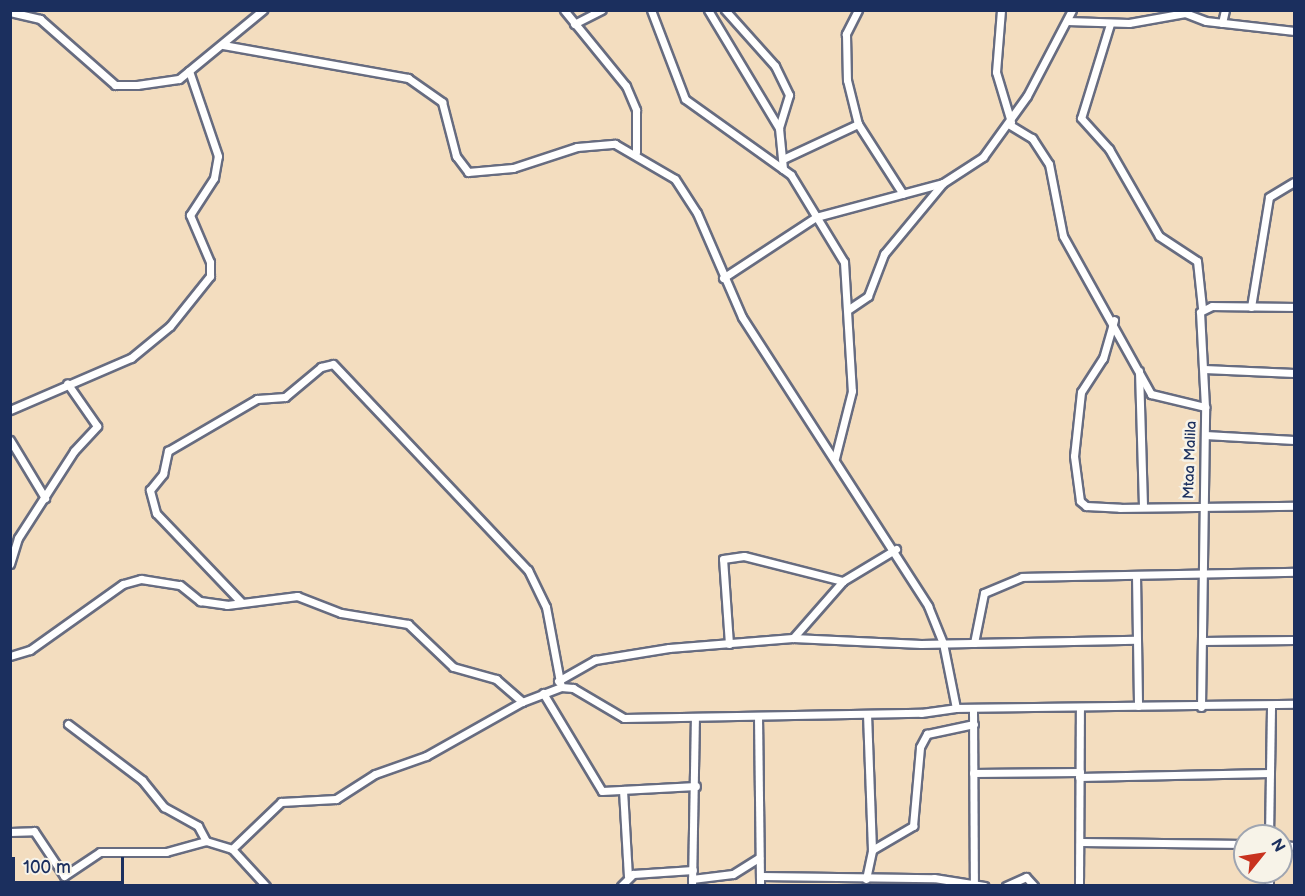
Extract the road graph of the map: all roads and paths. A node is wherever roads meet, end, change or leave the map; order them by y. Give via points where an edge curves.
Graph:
1 (35, 10) edge
2 (263, 10) edge
3 (564, 10) edge
4 (602, 10) edge
5 (651, 10) edge
6 (708, 10) edge
7 (725, 10) edge
8 (858, 10) edge
9 (1001, 10) edge
10 (1072, 10) edge
11 (1225, 10) edge
12 (10, 12) edge
13 (1161, 12) edge
14 (40, 19) junction
15 (1067, 21) junction
16 (1221, 23) junction
17 (574, 24) junction
18 (1110, 24) junction
19 (1294, 31) edge
20 (223, 45) junction
21 (189, 71) junction
22 (858, 124) junction
23 (1010, 124) junction
24 (779, 128) junction
25 (636, 152) junction
26 (783, 159) junction
27 (783, 169) junction
28 (1294, 182) edge
29 (944, 183) junction
30 (903, 194) junction
31 (816, 217) junction
32 (723, 278) junction
33 (1251, 307) junction
34 (1202, 308) junction
35 (1294, 308) edge
36 (849, 309) junction
37 (1114, 320) junction
38 (1204, 369) junction
39 (1139, 371) junction
40 (1294, 373) edge
41 (67, 383) junction
42 (1205, 407) junction
43 (10, 410) edge
44 (1205, 435) junction
45 (10, 440) edge
46 (1294, 440) edge
47 (835, 458) junction
48 (45, 498) junction
49 (1202, 505) junction
50 (1294, 506) edge
51 (1143, 507) junction
52 (896, 549) junction
53 (10, 564) edge
54 (1199, 570) junction
55 (1294, 572) edge
56 (1136, 575) junction
57 (843, 581) junction
58 (241, 602) junction
59 (793, 638) junction
60 (1137, 640) junction
61 (1294, 640) edge
62 (1202, 641) junction
63 (943, 643) junction
64 (974, 643) junction
65 (729, 644) junction
66 (10, 656) edge
67 (560, 684) junction
68 (543, 693) junction
69 (522, 702) junction
70 (1294, 704) edge
71 (1271, 705) junction
72 (1138, 706) junction
73 (1201, 706) junction
74 (1080, 707) junction
75 (956, 708) junction
76 (974, 710) junction
77 (867, 715) junction
78 (758, 716) junction
79 (695, 717) junction
80 (68, 724) dead end
81 (974, 724) junction
82 (973, 773) junction
83 (1270, 773) junction
84 (1079, 775) junction
85 (696, 786) junction
86 (622, 790) junction
87 (1269, 824) edge
88 (10, 832) edge
89 (206, 841) junction
90 (1081, 842) junction
91 (1233, 844) edge
92 (232, 849) junction
93 (872, 850) junction
94 (759, 858) junction
95 (693, 870) junction
96 (628, 876) junction
97 (760, 876) junction
98 (866, 879) junction
99 (692, 882) edge
100 (910, 882) edge
101 (963, 883) edge
102 (974, 884) junction
103 (266, 885) edge
104 (621, 885) edge
105 (760, 885) edge
106 (984, 885) edge
107 (1006, 885) edge
108 (1034, 885) edge
109 (1079, 885) edge

1 - 14 street
2 - 20 street
3 - 17 street
4 - 17 street
5 - 27 street via 685,99
6 - 24 street
7 - 24 street via 787,87 789,107
8 - 22 street via 844,47
9 - 23 street via 996,72
10 - 15 street
11 - 16 street
12 - 14 street
13 - 16 street via 1185,13
13 - 18 street
14 - 21 street via 115,85 179,79
15 - 18 street
15 - 23 street
16 - 19 street
17 - 25 street via 626,86 636,110
18 - 34 street, Mtaa Malila via 1081,118 1108,149 1159,236 1197,261
20 - 21 street
20 - 25 street via 408,78 442,102 456,156 468,172 513,168 596,144
21 - 41 street via 218,156 214,178 190,215 210,262 210,276 170,326 131,358
22 - 26 street
22 - 30 street
23 - 29 street via 983,157
23 - 37 street via 1032,138 1049,164 1063,236
24 - 26 street
25 - 32 street via 685,191
26 - 27 street
27 - 31 street
28 - 33 street via 1269,197
29 - 30 street
29 - 36 street via 884,254 874,287
30 - 31 street
31 - 32 street
31 - 36 street via 844,262
32 - 47 street via 742,317
33 - 34 street
33 - 35 street
34 - 38 street, Mtaa Malila
36 - 47 street via 852,391
37 - 39 street
37 - 51 street via 1103,358 1081,392 1074,481 1086,506
38 - 40 street
38 - 42 street, Mtaa Malila
39 - 42 street via 1154,397
39 - 51 street
41 - 43 street
41 - 48 street via 97,426 74,451
42 - 44 street, Mtaa Malila
44 - 46 street
44 - 49 street, Mtaa Malila
45 - 48 street
47 - 52 street
48 - 53 street via 14,546
49 - 50 street
49 - 51 street
49 - 54 street, Mtaa Malila
52 - 57 street
52 - 63 street
54 - 55 street
54 - 56 street
54 - 62 street, Mtaa Malila
56 - 60 street
56 - 64 street via 1051,572 992,586 977,606
57 - 59 street
57 - 65 street via 744,556 723,559
58 - 66 street via 200,602 180,585 132,580 30,650
58 - 67 street via 156,513 150,490 163,474 168,451 257,399 285,396 321,367 333,364 528,570 546,608
58 - 69 street via 297,596 342,613 408,624 453,667 496,679
59 - 63 street
59 - 65 street
60 - 64 street
60 - 72 street
61 - 62 street
62 - 73 street, Mtaa Malila
63 - 64 street
63 - 75 street
65 - 67 street via 595,660
67 - 68 street
67 - 79 street via 624,718
68 - 69 street
68 - 86 street via 602,790
69 - 92 street via 336,799 281,802
70 - 71 street
71 - 73 street
71 - 83 street
72 - 73 street
72 - 74 street
74 - 76 street
74 - 84 street
75 - 76 street
75 - 77 street
76 - 81 street
77 - 78 street
77 - 93 street
78 - 79 street
78 - 94 street
79 - 85 street
80 - 89 street via 142,780 164,807 198,826
81 - 82 street
81 - 93 street via 927,734 920,747 913,826
82 - 84 street
82 - 102 street
83 - 84 street
83 - 87 street
84 - 90 street
85 - 86 street
85 - 95 street
86 - 96 street
88 - 89 street via 34,831 64,876 100,852 166,852
89 - 92 street
90 - 91 street
90 - 109 street
92 - 103 street
93 - 98 street
94 - 97 street
94 - 99 street via 733,874
95 - 96 street
95 - 99 street
96 - 104 street
97 - 98 street
97 - 105 street
98 - 100 street
100 - 101 street
101 - 102 street
102 - 106 street
107 - 108 street via 1026,877

